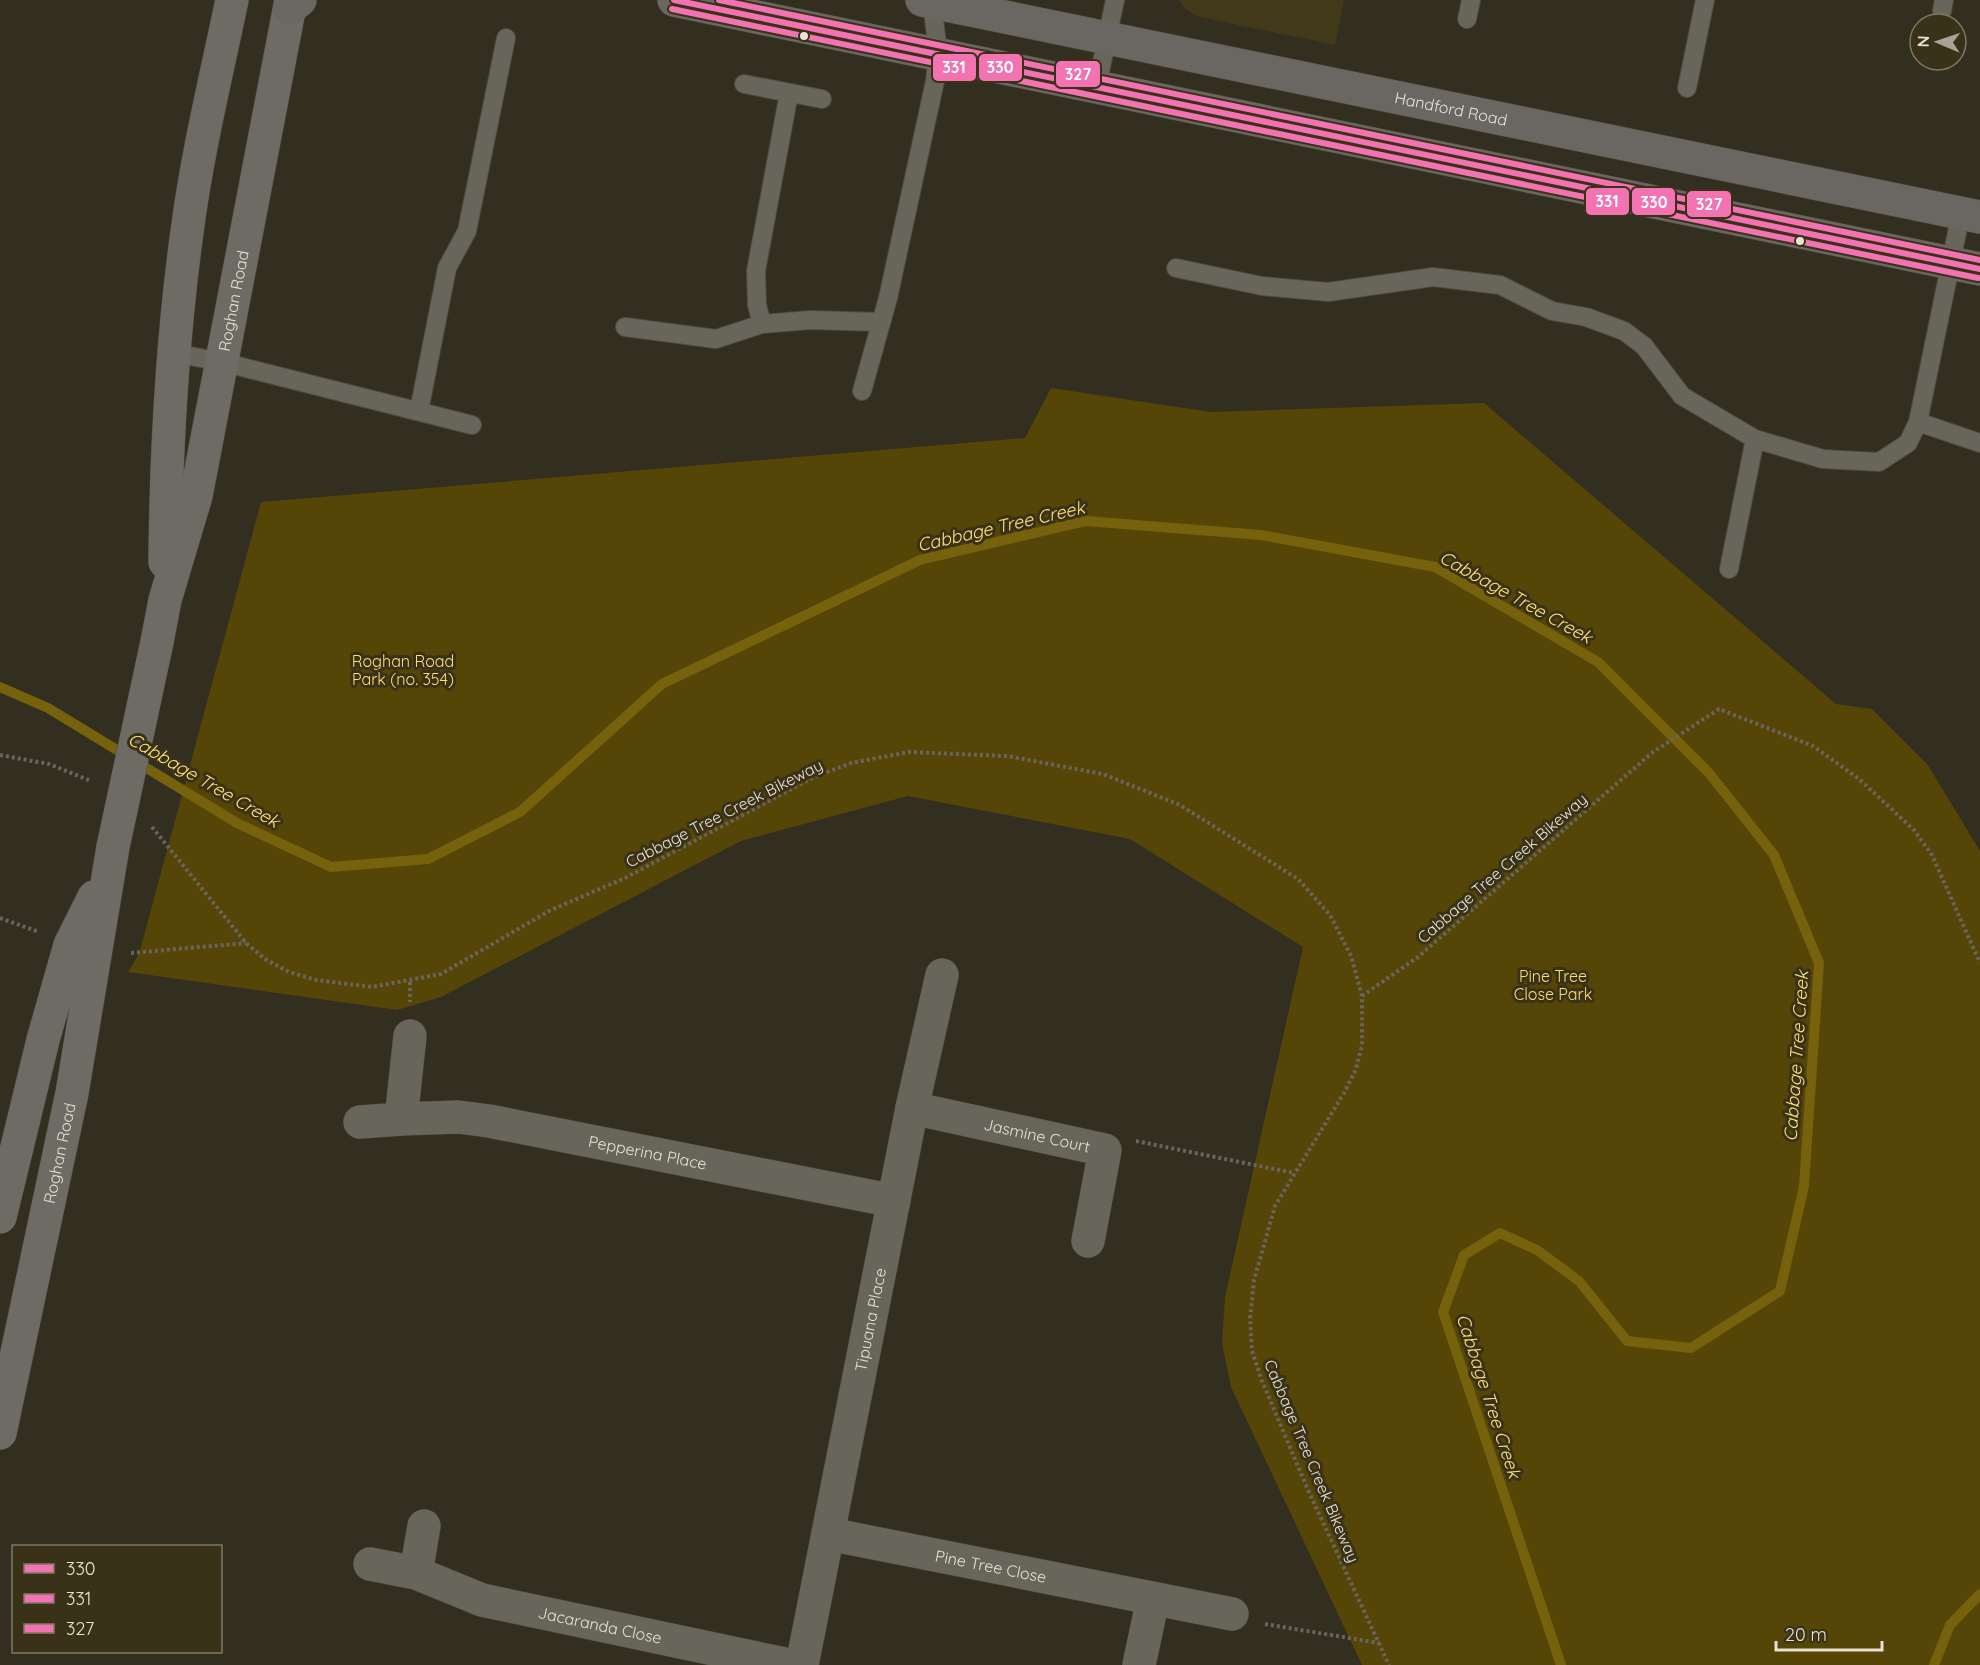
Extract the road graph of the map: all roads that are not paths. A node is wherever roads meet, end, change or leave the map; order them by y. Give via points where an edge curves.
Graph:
1 (232, 0) edge
2 (674, 0) edge
3 (1115, 0) edge
4 (1471, 0) edge
5 (1705, 0) edge
6 (927, 1) edge
7 (294, 2) edge
8 (1467, 19) dead end
9 (1107, 37) junction
10 (506, 38) dead end
11 (938, 53) junction
12 (744, 84) dead end
13 (1097, 86) junction
14 (1687, 88) dead end
15 (789, 93) junction
16 (822, 99) dead end
17 (1970, 215) edge
18 (1966, 266) edge
19 (1176, 268) dead end
20 (880, 322) junction
21 (762, 324) junction
22 (625, 327) dead end
23 (174, 353) junction
24 (222, 362) junction
25 (862, 391) dead end
26 (419, 411) junction
27 (1918, 422) junction
28 (472, 424) dead end
29 (1755, 439) junction
30 (1980, 443) edge
31 (1729, 569) dead end
32 (165, 600) junction
33 (110, 859) junction
34 (942, 975) dead end
35 (410, 1036) dead end
36 (912, 1108) junction
37 (401, 1119) junction
38 (360, 1122) dead end
39 (894, 1201) junction
40 (0, 1217) edge
41 (1088, 1241) dead end
42 (0, 1433) edge
43 (424, 1526) dead end
44 (829, 1534) junction
45 (370, 1564) dead end
46 (416, 1573) junction
47 (1152, 1599) junction
48 (1232, 1614) road end
49 (789, 1665) edge
50 (802, 1665) edge
51 (1139, 1665) edge

1 - 23 main road, Roghan Road via 193,191
2 - 11 main road
3 - 9 lane
4 - 8 lane
5 - 14 lane
6 - 9 main road, Handford Road
6 - 11 lane
7 - 24 main road, Roghan Road
9 - 13 lane
9 - 17 main road, Handford Road
10 - 26 lane via 467,231 447,268
11 - 13 main road
11 - 20 lane via 923,140
12 - 15 lane
13 - 18 main road
15 - 16 lane
15 - 21 lane via 756,270
17 - 18 lane
18 - 27 lane
19 - 29 lane via 1262,286 1328,292 1433,277 1500,285 1552,311 1586,317 1624,331 1644,345 1682,396
20 - 21 lane via 810,320
20 - 25 lane
21 - 22 lane via 716,339
23 - 24 lane
23 - 32 main road, Roghan Road via 166,488
24 - 26 lane
24 - 32 main road, Roghan Road via 196,496
26 - 28 lane
27 - 29 lane via 1908,443 1879,462 1823,459
27 - 30 lane
29 - 31 lane
32 - 33 main road, Roghan Road, bridge
33 - 40 main road, Roghan Road via 70,945
33 - 42 main road, Roghan Road via 72,1093
34 - 36 street, Tipuana Place
35 - 37 street
36 - 39 street, Tipuana Place
36 - 41 street, Jasmine Court via 1105,1150
37 - 38 street, Pepperina Place
37 - 39 street, Pepperina Place via 458,1117 489,1121
39 - 44 street, Tipuana Place
43 - 46 street
44 - 47 street, Pine Tree Close
44 - 50 street, Tipuana Place
45 - 46 street, Jacaranda Close
46 - 49 street, Jacaranda Close via 482,1600
47 - 48 street, Pine Tree Close
47 - 51 street

